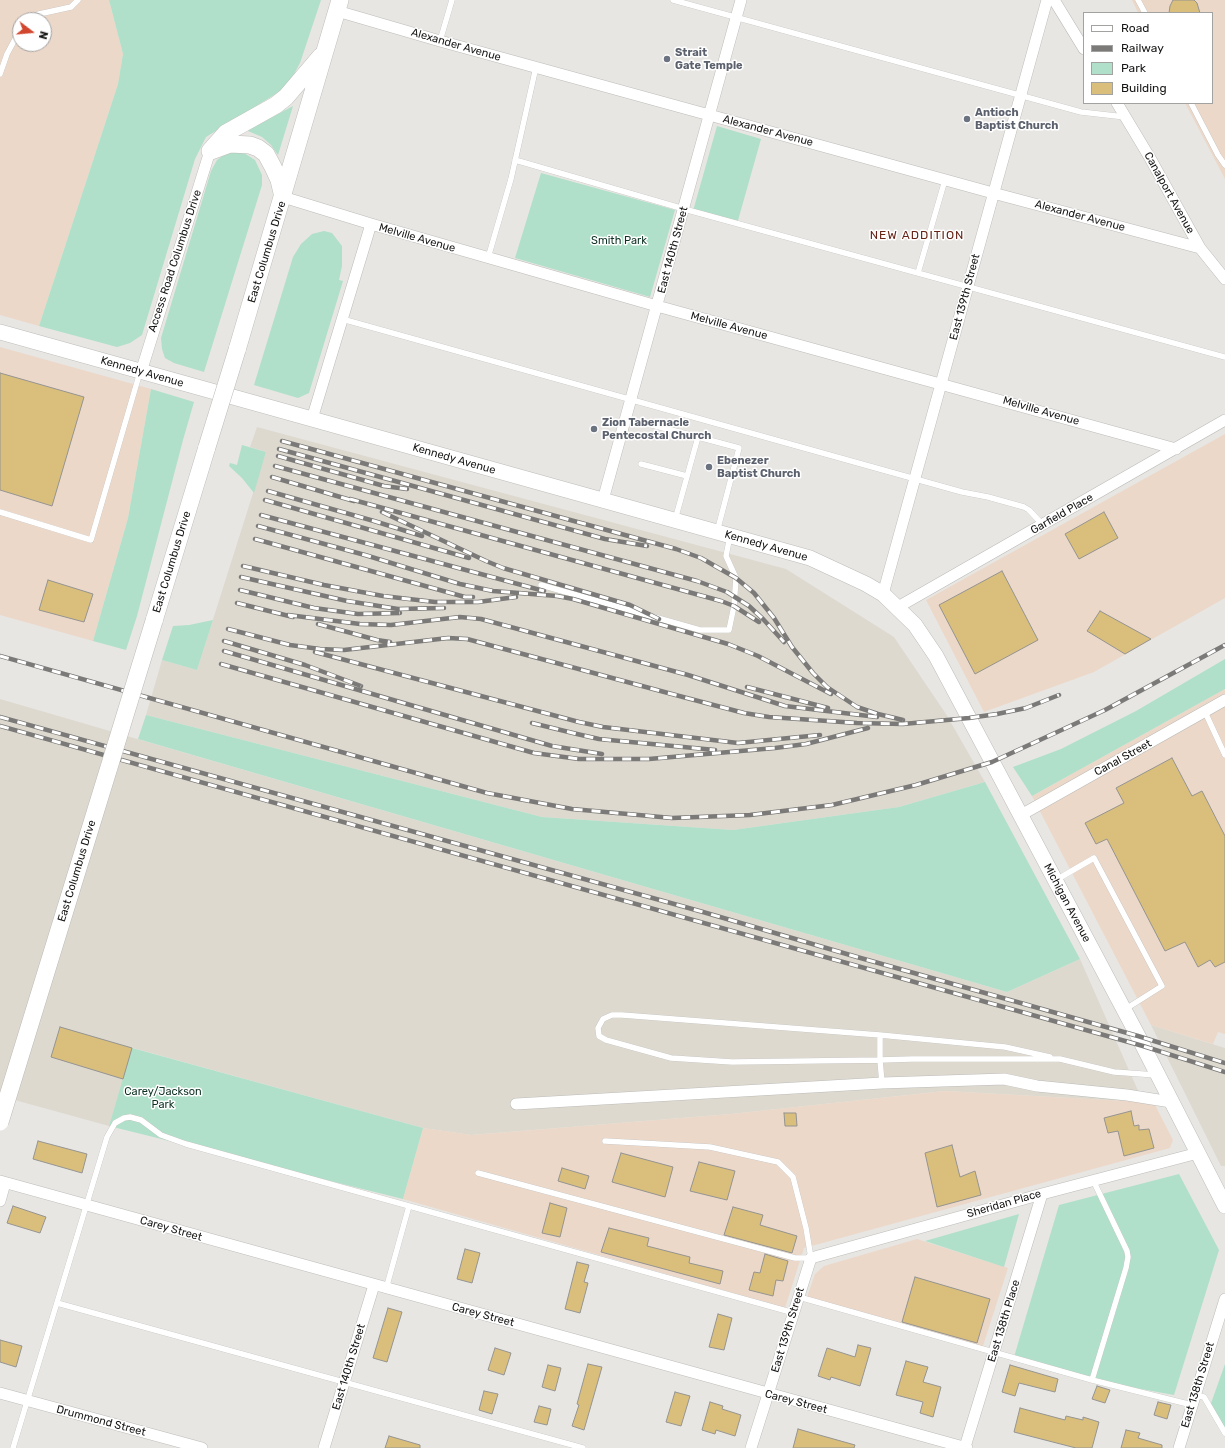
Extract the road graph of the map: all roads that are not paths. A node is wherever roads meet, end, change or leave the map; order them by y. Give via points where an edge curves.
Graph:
1 (78, 0) edge
2 (452, 0) edge
3 (673, 0) edge
4 (741, 0) edge
5 (1047, 0) edge
6 (1054, 0) edge
7 (1138, 0) edge
8 (339, 5) edge
9 (48, 12) edge
10 (1144, 12) edge
11 (736, 18) junction
12 (440, 41) junction
13 (12, 44) edge
14 (1083, 47) edge
15 (325, 52) junction
16 (536, 67) junction
17 (0, 74) edge
18 (1020, 96) junction
19 (1118, 104) edge
20 (1192, 104) edge
21 (710, 115) junction
22 (1125, 117) junction
23 (210, 151) junction
24 (515, 160) junction
25 (1225, 165) edge
26 (945, 180) junction
27 (993, 193) junction
28 (283, 197) junction
29 (684, 209) junction
30 (371, 224) junction
31 (1200, 248) junction
32 (488, 258) junction
33 (918, 273) junction
34 (1225, 279) edge
35 (968, 287) junction
36 (657, 306) junction
37 (342, 319) junction
38 (0, 332) edge
39 (1225, 357) edge
40 (141, 372) junction
41 (941, 384) junction
42 (631, 400) junction
43 (312, 419) junction
44 (1225, 420) edge
45 (652, 425) dead end
46 (698, 437) junction
47 (1176, 449) junction
48 (641, 464) dead end
49 (687, 476) junction
50 (915, 479) junction
51 (603, 500) junction
52 (0, 512) edge
53 (675, 520) junction
54 (1043, 525) junction
55 (724, 534) junction
56 (541, 585) dead end
57 (883, 594) junction
58 (898, 607) junction
59 (1225, 700) edge
60 (1205, 712) junction
61 (1225, 755) edge
62 (1020, 814) junction
63 (1056, 881) junction
64 (1124, 1010) junction
65 (880, 1034) junction
66 (1060, 1059) junction
67 (880, 1060) junction
68 (1158, 1076) junction
69 (882, 1083) junction
70 (1171, 1102) junction
71 (516, 1104) dead end
72 (0, 1122) edge
73 (605, 1141) dead end
74 (1198, 1153) junction
75 (478, 1173) dead end
76 (1093, 1180) junction
77 (3, 1182) edge
78 (1042, 1194) junction
79 (0, 1200) edge
80 (87, 1206) junction
81 (409, 1206) junction
82 (1225, 1206) edge
83 (811, 1258) junction
84 (374, 1285) junction
85 (386, 1288) junction
86 (798, 1297) junction
87 (1225, 1299) edge
88 (58, 1303) junction
89 (794, 1313) junction
90 (994, 1352) junction
91 (1092, 1380) junction
92 (344, 1382) junction
93 (0, 1393) edge
94 (768, 1394) junction
95 (28, 1400) junction
96 (1194, 1400) junction
97 (1225, 1433) edge
98 (13, 1448) edge
99 (202, 1448) edge
100 (324, 1448) edge
101 (583, 1448) edge
102 (752, 1448) edge
103 (966, 1448) edge
104 (1179, 1448) edge

1 - 9 lane via 71,7
2 - 12 lane
3 - 11 lane
4 - 11 street, East 140th Street
5 - 18 street, East 139th Street
6 - 14 street
7 - 10 lane
8 - 12 street, Alexander Avenue
8 - 15 main road, East Columbus Drive
11 - 18 lane
11 - 21 street, East 140th Street
12 - 16 street, Alexander Avenue
13 - 17 lane
15 - 23 main road via 286,97 226,133
15 - 28 main road, East Columbus Drive
16 - 21 street, Alexander Avenue
16 - 24 lane
18 - 22 lane via 1081,112
18 - 27 street, East 139th Street
19 - 22 street, Canalport Avenue
20 - 25 lane
21 - 26 street, Alexander Avenue
21 - 29 street, East 140th Street
22 - 31 street, Canalport Avenue
23 - 28 main road via 230,144 258,148 266,154 273,167
23 - 40 street, Access Road Columbus Drive
24 - 29 lane
24 - 32 lane
26 - 27 street, Alexander Avenue
26 - 33 lane
27 - 31 street, Alexander Avenue
27 - 35 street, East 139th Street
28 - 30 street, Melville Avenue
28 - 72 main road, East Columbus Drive, bridge
29 - 33 lane
29 - 36 street, East 140th Street
30 - 32 street, Melville Avenue
30 - 37 street
31 - 34 street, Canalport Avenue
32 - 36 street, Melville Avenue
33 - 35 lane
35 - 39 lane
35 - 41 street, East 139th Street
36 - 41 street, Melville Avenue
36 - 42 street, East 140th Street
37 - 42 lane
37 - 43 street
38 - 40 main road, Kennedy Avenue
40 - 43 main road, Kennedy Avenue
40 - 52 lane via 91,540
41 - 47 street, Melville Avenue
41 - 50 street, East 139th Street
42 - 50 lane
42 - 51 street, East 140th Street
43 - 51 main road, Kennedy Avenue
44 - 47 street, Garfield Place
45 - 46 lane
46 - 49 lane
46 - 55 lane via 739,448
47 - 54 street, Garfield Place
48 - 49 lane
49 - 53 lane
50 - 54 lane via 1024,507
50 - 57 street, East 139th Street
51 - 53 main road, Kennedy Avenue
53 - 55 main road, Kennedy Avenue
54 - 58 street, Garfield Place
55 - 56 lane via 726,556 736,578 729,630 700,630
55 - 57 main road, Kennedy Avenue via 810,558
57 - 58 main road, Kennedy Avenue
58 - 62 main road, Michigan Avenue via 915,625 936,656
59 - 60 street, Canal Street
60 - 61 lane
60 - 62 street, Canal Street
62 - 63 main road, Michigan Avenue
63 - 64 main road, Michigan Avenue
63 - 64 lane via 1094,858 1162,986
64 - 68 main road, Michigan Avenue
65 - 66 lane via 1005,1047
65 - 67 lane
65 - 67 lane via 622,1015 612,1015 603,1019 598,1028 599,1036 606,1040 671,1058 732,1062
66 - 67 lane
66 - 68 lane via 1114,1072
67 - 69 lane
68 - 70 main road, Michigan Avenue
69 - 70 street via 1004,1079 1037,1086 1127,1094
69 - 71 street
70 - 74 main road, Michigan Avenue
73 - 83 lane via 710,1147 778,1162 793,1177
74 - 76 street, Sheridan Place
74 - 82 main road, Michigan Avenue
75 - 83 lane via 796,1258
76 - 78 street, Sheridan Place
76 - 91 lane via 1128,1257
77 - 79 street
77 - 80 street, Carey Street
78 - 83 street, Sheridan Place
78 - 90 street, East 138th Place
80 - 81 lane via 111,1130 124,1118 141,1120 161,1135 186,1144
80 - 84 street, Carey Street
80 - 88 lane
81 - 85 lane
81 - 89 lane
83 - 86 street, East 139th Street
84 - 85 street, Carey Street
84 - 92 street, East 140th Street
85 - 94 street, Carey Street
86 - 89 street, East 139th Street
86 - 90 lane
87 - 96 street, East 138th Street
88 - 92 lane
88 - 95 lane
89 - 94 street, East 139th Street
90 - 91 lane
90 - 103 street, East 138th Place
91 - 96 lane
92 - 100 street, East 140th Street
92 - 101 lane
93 - 95 street, Drummond Street
94 - 102 street, East 139th Street
94 - 103 street, Carey Street
95 - 98 lane
95 - 99 street, Drummond Street
96 - 97 lane via 1204,1397
96 - 104 street, East 138th Street

